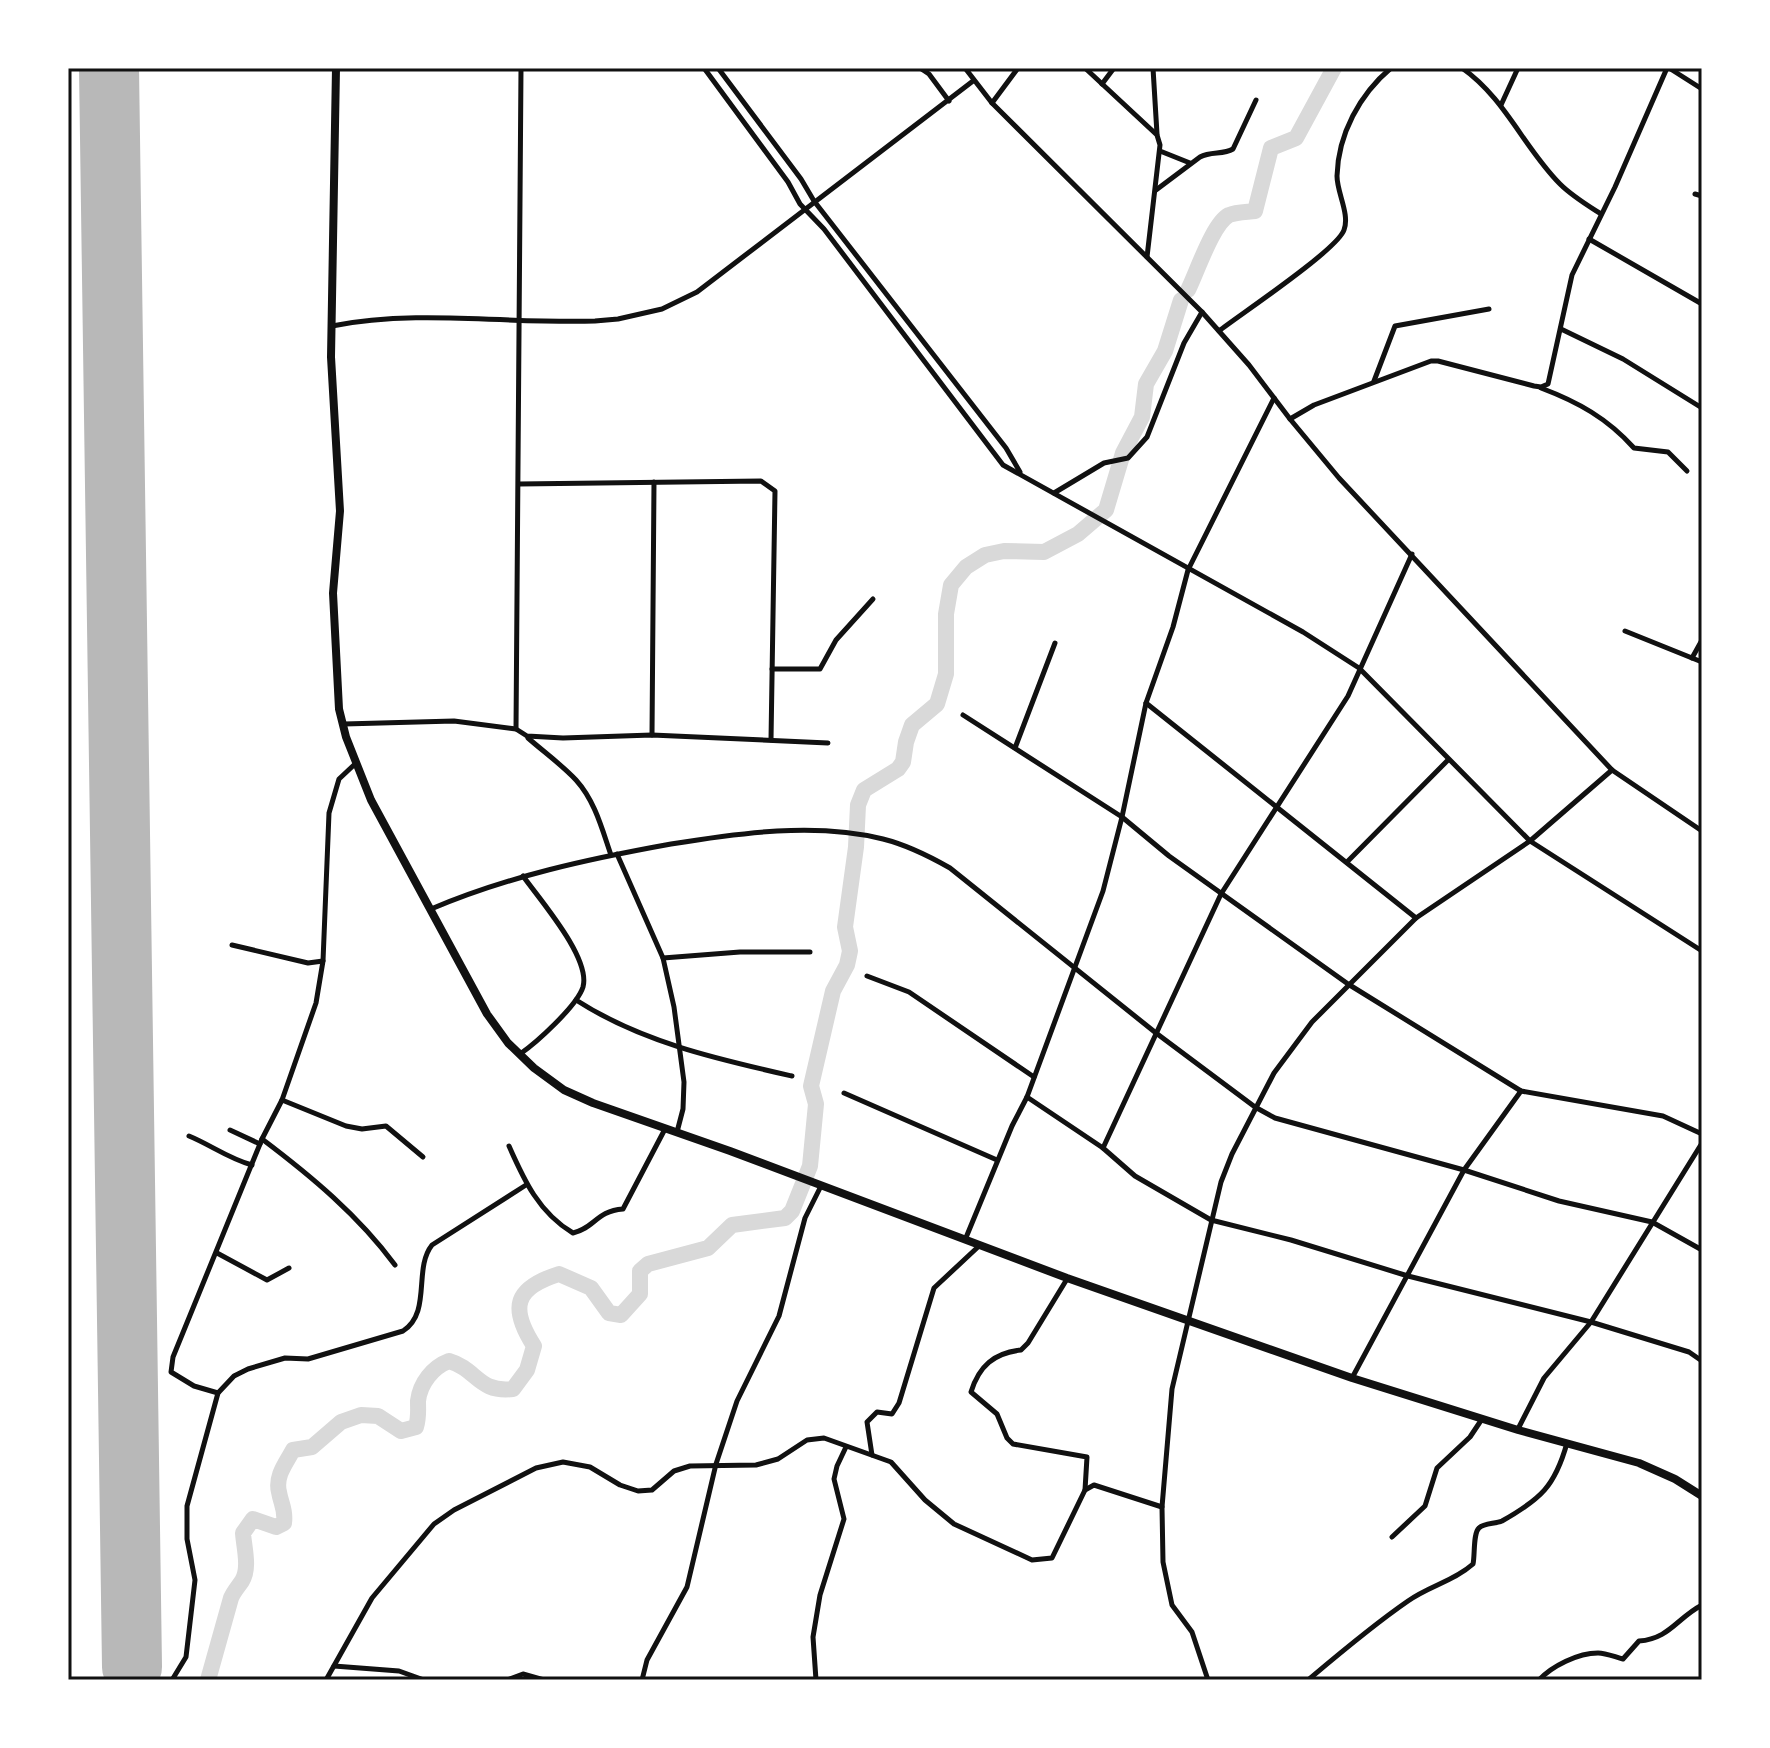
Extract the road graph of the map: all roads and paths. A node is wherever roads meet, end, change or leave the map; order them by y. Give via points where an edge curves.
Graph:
1 (336, 68) edge
2 (521, 68) edge
3 (704, 68) edge
4 (718, 68) edge
5 (920, 68) edge
6 (965, 68) edge
7 (1018, 68) edge
8 (1085, 68) edge
9 (1114, 68) edge
10 (1153, 68) edge
11 (1391, 68) edge
12 (1462, 68) edge
13 (1518, 68) edge
14 (1668, 68) edge
15 (973, 81) junction
16 (1102, 84) junction
17 (1702, 89) edge
18 (1256, 100) dead end
19 (949, 101) junction
20 (992, 103) junction
21 (1501, 105) junction
22 (1157, 135) junction
23 (1160, 151) junction
24 (1190, 163) junction
25 (1156, 190) junction
26 (814, 201) junction
27 (805, 209) junction
28 (1601, 214) junction
29 (1589, 239) junction
30 (1147, 257) junction
31 (1702, 304) edge
32 (1489, 309) dead end
33 (1202, 312) junction
34 (520, 319) junction
35 (332, 326) junction
36 (1561, 329) junction
37 (1219, 331) junction
38 (1374, 382) junction
39 (1541, 387) junction
40 (1274, 398) junction
41 (1702, 408) edge
42 (1290, 419) junction
43 (1687, 471) dead end
44 (1021, 473) junction
45 (654, 482) junction
46 (519, 484) junction
47 (1054, 493) junction
48 (1412, 554) junction
49 (1188, 570) junction
50 (873, 599) dead end
51 (1625, 631) dead end
52 (1702, 640) edge
53 (1055, 643) dead end
54 (1692, 658) junction
55 (1702, 662) edge
56 (1359, 668) junction
57 (772, 669) junction
58 (1146, 703) junction
59 (963, 715) dead end
60 (343, 724) junction
61 (516, 729) junction
62 (652, 735) junction
63 (527, 736) junction
64 (771, 740) junction
65 (828, 743) dead end
66 (1015, 748) junction
67 (1448, 760) junction
68 (355, 764) junction
69 (1612, 770) junction
70 (1277, 805) junction
71 (1122, 817) junction
72 (1702, 831) edge
73 (1530, 841) junction
74 (614, 854) junction
75 (1347, 862) junction
76 (523, 876) junction
77 (1221, 894) junction
78 (430, 909) junction
79 (1416, 918) junction
80 (232, 945) dead end
81 (1702, 951) edge
82 (810, 952) dead end
83 (663, 958) junction
84 (323, 961) junction
85 (1075, 968) junction
86 (867, 976) dead end
87 (1348, 984) junction
88 (576, 1000) junction
89 (1156, 1033) junction
90 (678, 1047) junction
91 (520, 1054) junction
92 (792, 1076) dead end
93 (1034, 1077) junction
94 (1521, 1091) junction
95 (844, 1093) dead end
96 (1027, 1097) junction
97 (282, 1100) junction
98 (1255, 1107) junction
99 (665, 1129) junction
100 (230, 1130) dead end
101 (676, 1133) junction
102 (1702, 1134) edge
103 (189, 1136) dead end
104 (261, 1141) junction
105 (1702, 1143) edge
106 (509, 1146) dead end
107 (1103, 1148) junction
108 (423, 1157) dead end
109 (997, 1160) junction
110 (252, 1165) junction
111 (1464, 1170) junction
112 (817, 1184) junction
113 (526, 1185) junction
114 (1211, 1220) junction
115 (1652, 1222) junction
116 (965, 1240) junction
117 (979, 1246) junction
118 (1702, 1250) edge
119 (217, 1253) junction
120 (395, 1265) dead end
121 (289, 1268) dead end
122 (1408, 1276) junction
123 (1067, 1278) junction
124 (1189, 1321) junction
125 (1591, 1322) junction
126 (1702, 1361) edge
127 (1352, 1378) junction
128 (218, 1393) junction
129 (1483, 1418) junction
130 (1518, 1430) junction
131 (1567, 1443) junction
132 (846, 1447) junction
133 (872, 1455) junction
134 (716, 1464) junction
135 (1085, 1490) junction
136 (1702, 1496) edge
137 (1162, 1507) junction
138 (1392, 1537) dead end
139 (1702, 1605) edge
140 (334, 1666) junction
141 (172, 1680) edge
142 (326, 1680) edge
143 (424, 1680) edge
144 (507, 1680) edge
145 (544, 1680) edge
146 (642, 1680) edge
147 (816, 1680) edge
148 (1208, 1680) edge
149 (1308, 1680) edge
150 (1539, 1680) edge

1 - 35 highway
2 - 34 street
3 - 27 street
4 - 26 street
5 - 19 street
6 - 15 street
7 - 20 street
8 - 16 street
9 - 16 street
10 - 22 street
11 - 37 street via 1374,82 1347,125 1337,176 1344,230 1321,256
12 - 21 street
13 - 21 street
14 - 17 street
14 - 28 street
15 - 19 street
15 - 20 street
16 - 22 street
18 - 24 street via 1233,149
19 - 26 street
20 - 30 street
21 - 28 street via 1560,184
22 - 23 street
23 - 24 street
23 - 25 street
24 - 25 street
25 - 30 street
26 - 27 street
26 - 44 street
27 - 34 street via 715,281 662,309 595,321
27 - 44 street via 1003,465
28 - 29 street
29 - 31 street
29 - 36 street via 1572,275
30 - 33 street
32 - 38 street via 1395,326
33 - 37 street
33 - 47 street via 1147,437 1128,458 1108,462
34 - 35 street via 411,318
34 - 46 street
35 - 60 highway via 340,511 333,593
36 - 39 street via 1551,379
36 - 41 street via 1623,359
37 - 40 street
38 - 39 street via 1438,361
38 - 42 street
39 - 43 street via 1578,402 1634,448 1668,452
40 - 42 street
40 - 49 street
42 - 48 street
44 - 47 street
45 - 46 street
45 - 57 street via 761,481 775,491
45 - 62 street
46 - 61 street
47 - 49 street
48 - 56 street
48 - 69 street
49 - 56 street
49 - 58 street
50 - 57 street via 836,640 820,669
51 - 54 street
52 - 54 street
53 - 66 street
54 - 55 street
56 - 67 street
56 - 70 street via 1348,696
57 - 64 street
58 - 70 street
58 - 71 street
59 - 66 street
60 - 61 street via 454,721
60 - 68 highway
61 - 63 street
62 - 63 street
62 - 64 street
63 - 74 street via 576,780
64 - 65 street
66 - 71 street
67 - 73 street
67 - 75 street
68 - 78 highway
68 - 84 street via 339,779 329,813
69 - 72 street
69 - 73 street
70 - 75 street
70 - 77 street
71 - 77 street
71 - 85 street
73 - 79 street
73 - 81 street
74 - 76 street
74 - 83 street
74 - 85 street via 735,834 839,832 882,839 950,868
75 - 79 street
76 - 78 street
76 - 88 street via 569,940 584,972
77 - 87 street
77 - 89 street
78 - 91 highway via 487,1014
79 - 87 street
80 - 84 street via 308,963
82 - 83 street
83 - 90 street
84 - 97 street via 316,1003
85 - 89 street
85 - 93 street
86 - 93 street via 909,992
87 - 94 street
87 - 98 street via 1312,1022
88 - 90 street via 625,1028
88 - 91 street
89 - 98 street
89 - 107 street
90 - 92 street
90 - 101 street via 684,1082
91 - 99 highway via 564,1090
93 - 96 street
94 - 102 street via 1663,1116
94 - 111 street
95 - 109 street
96 - 107 street
96 - 109 street
97 - 104 street
97 - 108 street via 346,1126 386,1126
98 - 111 street via 1275,1118
98 - 114 street via 1221,1182
99 - 101 highway
99 - 113 street via 623,1209 606,1210 582,1231 573,1233 561,1226
100 - 104 street
101 - 112 highway
103 - 110 street
104 - 110 street
104 - 120 street via 321,1183
105 - 115 street
106 - 113 street
107 - 114 street via 1135,1176
109 - 116 street
110 - 119 street
111 - 115 street via 1559,1201
111 - 122 street
112 - 116 highway
112 - 134 street via 779,1316 737,1401
113 - 128 street via 432,1245 410,1327 308,1359 285,1358 248,1369
114 - 122 street
114 - 124 street
115 - 118 street
115 - 125 street
116 - 117 highway
117 - 123 highway
117 - 133 street via 934,1288 899,1403 892,1414 877,1412 867,1422
119 - 121 street via 267,1280
119 - 128 street via 171,1372
122 - 125 street
122 - 127 street
123 - 124 highway
123 - 135 street via 1028,1343 996,1356 975,1378 971,1392 997,1414 1013,1444 1087,1457
124 - 127 highway
124 - 137 street via 1172,1389
125 - 126 street via 1689,1352
125 - 130 street via 1544,1378
127 - 129 highway
128 - 141 street via 187,1506 195,1580 186,1657
129 - 130 highway
129 - 138 street via 1437,1468 1425,1506
130 - 131 highway
131 - 136 highway via 1639,1463
131 - 149 street via 1546,1490 1497,1524 1476,1531 1473,1564 1409,1600
132 - 133 street
132 - 134 street via 824,1438 807,1440 778,1459 756,1465
132 - 147 street via 834,1479 844,1519 813,1637
133 - 135 street via 891,1462 954,1524 1032,1560 1052,1558
134 - 140 street via 674,1471 652,1490 638,1491 590,1467 563,1462 536,1468 454,1510 434,1524 372,1598
134 - 146 street via 687,1587 647,1660
135 - 137 street via 1094,1485
137 - 148 street via 1163,1562 1172,1605 1192,1632
139 - 150 street via 1665,1635 1639,1641 1623,1659 1586,1655
140 - 142 street
140 - 143 street via 399,1671
144 - 145 street via 523,1674

